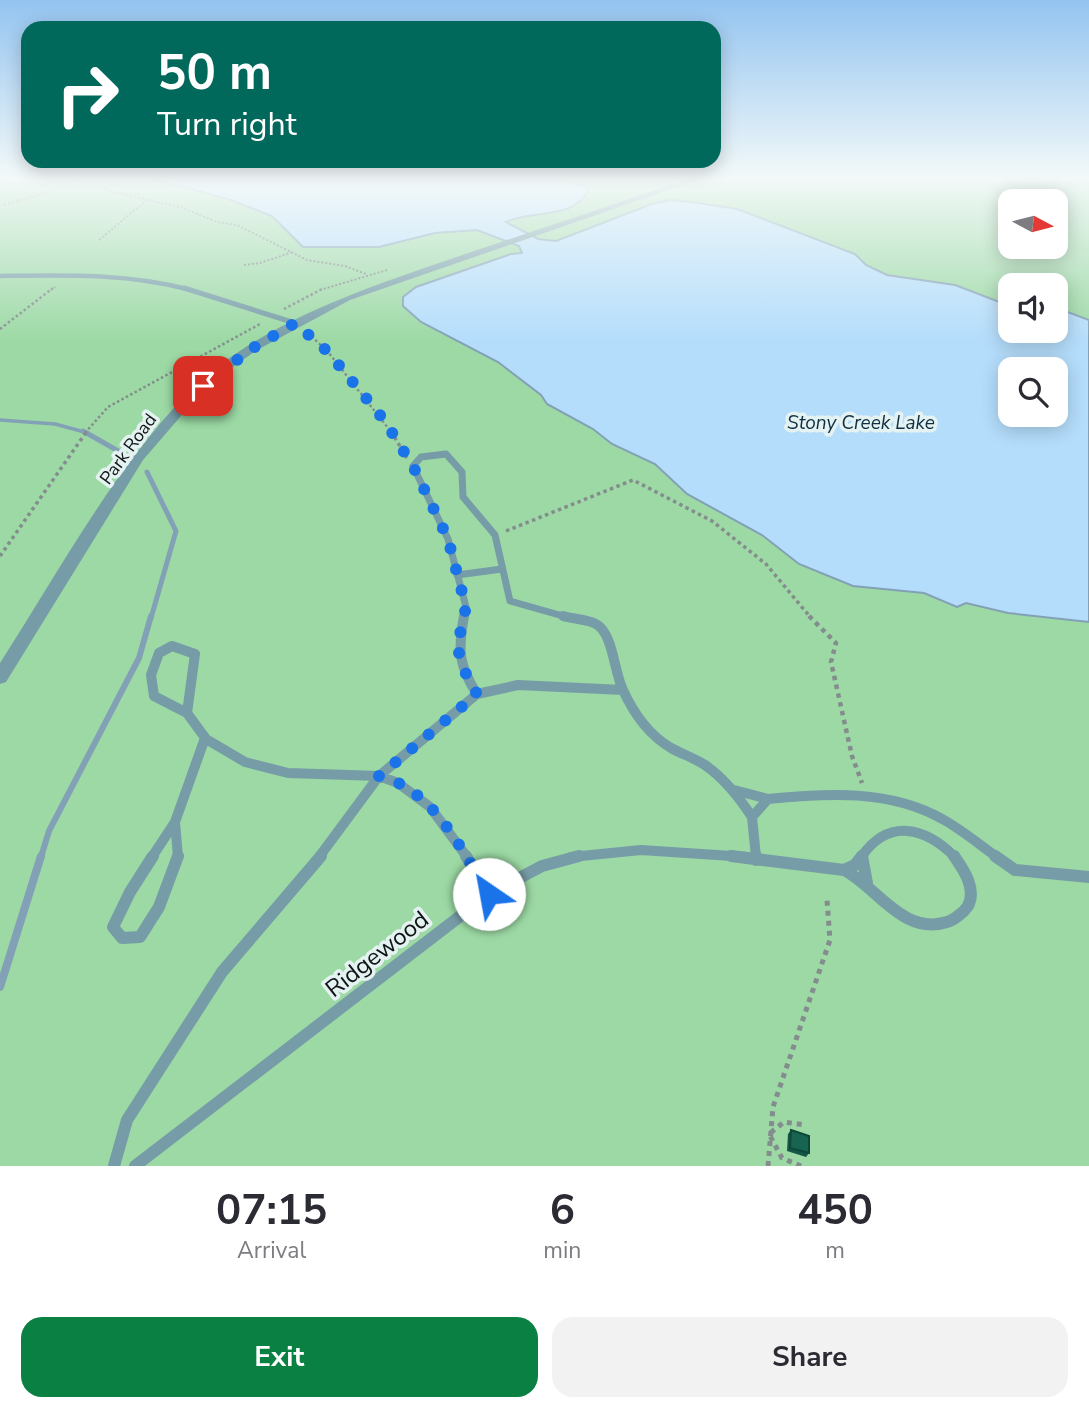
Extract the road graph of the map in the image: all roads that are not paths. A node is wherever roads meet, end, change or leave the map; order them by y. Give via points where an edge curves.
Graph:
1 (541, 232) edge
2 (0, 276) edge
3 (295, 323) junction
4 (502, 569) junction
5 (457, 575) junction
6 (0, 677) edge
7 (623, 690) junction
8 (477, 694) junction
9 (187, 712) junction
10 (205, 738) junction
11 (379, 776) junction
12 (734, 790) junction
13 (768, 799) junction
14 (752, 817) junction
15 (175, 822) junction
16 (862, 856) junction
17 (756, 860) junction
18 (844, 870) junction
19 (1089, 877) edge
20 (867, 883) junction
21 (489, 894) junction
22 (114, 1166) edge
23 (135, 1166) edge

1 - 3 street, Park Road via 376,286
2 - 3 lane via 70,275 165,284
3 - 6 street, Park Road via 217,373 188,399 138,458
4 - 5 lane
4 - 5 lane via 495,536 463,497 462,472 446,454 421,457 413,466 448,539
4 - 7 lane via 510,600 597,624 610,639 610,658
5 - 8 lane via 466,607 457,647
7 - 8 lane via 518,685
7 - 12 lane via 647,728 663,743 705,765
8 - 11 lane
9 - 9 lane via 195,654 172,646 159,653 151,676 154,696
9 - 10 lane
10 - 11 lane via 239,762 277,772
10 - 15 lane
11 - 21 lane via 394,780 433,808
11 - 22 lane via 329,846 222,972 127,1120
12 - 13 lane
12 - 14 lane
13 - 14 lane
13 - 19 lane via 824,793 894,800 943,819 1014,870
14 - 17 lane
15 - 15 lane via 130,891 113,927 122,938 140,937 159,907 178,860
16 - 18 lane, Ridgewood
16 - 20 lane
16 - 20 lane, Ridgewood via 881,835 911,831 928,836 958,859 970,890 961,916 932,925 897,913
17 - 18 lane, Ridgewood
17 - 21 lane, Ridgewood via 637,850 576,856 531,870
18 - 20 lane, Ridgewood
21 - 23 lane, Ridgewood

